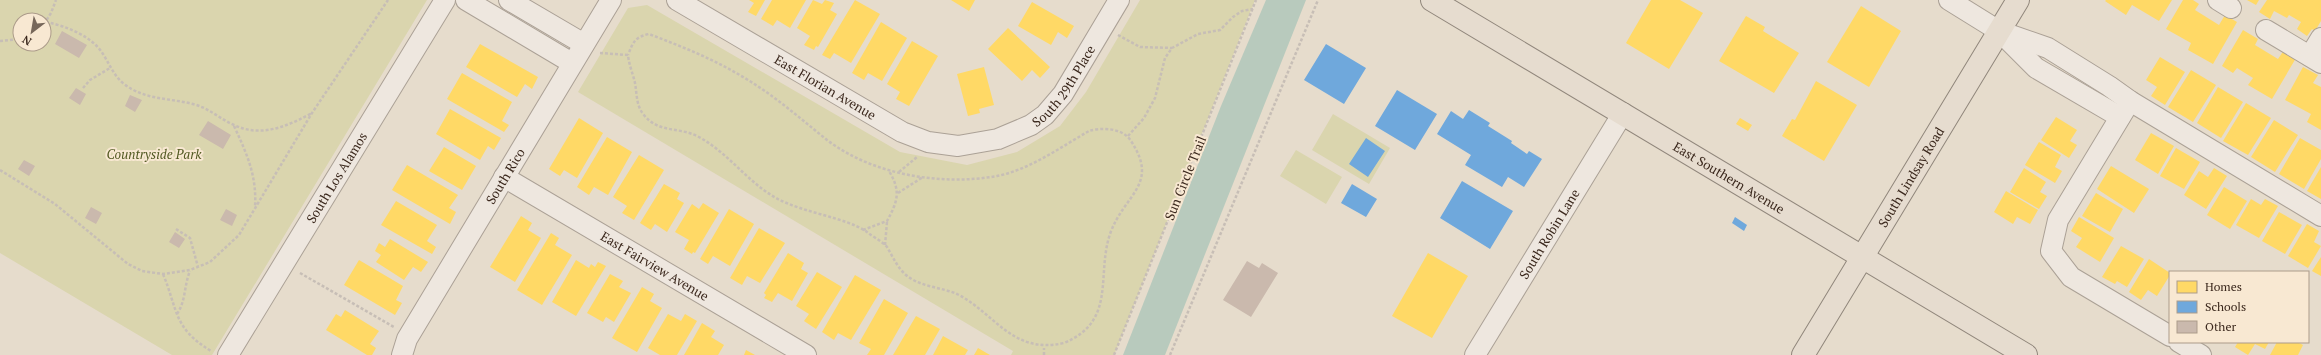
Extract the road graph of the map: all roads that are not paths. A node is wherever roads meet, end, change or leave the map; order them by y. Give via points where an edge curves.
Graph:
1 (445, 0) edge
2 (466, 0) edge
3 (509, 0) edge
4 (611, 0) edge
5 (677, 0) edge
6 (1432, 0) edge
7 (1949, 0) edge
8 (2018, 0) edge
9 (1114, 2) edge
10 (2266, 30) dead end
11 (1999, 32) junction
12 (2321, 38) edge
13 (578, 54) junction
14 (2316, 60) edge
15 (2125, 109) junction
16 (1623, 113) junction
17 (983, 142) joint
18 (504, 177) junction
19 (2321, 216) edge
20 (1862, 257) junction
21 (2169, 335) edge
22 (2181, 343) edge
23 (221, 354) edge
24 (402, 354) edge
25 (806, 355) edge
26 (1475, 355) edge
27 (1803, 355) edge
28 (2026, 355) edge
29 (2200, 355) edge

1 - 23 street, South Los Alamos
2 - 13 street
3 - 13 street
4 - 13 street, South Rico
5 - 17 street, East Florian Avenue via 915,138 958,146
6 - 16 main road, East Southern Avenue
7 - 11 street
8 - 11 main road, South Lindsay Road
9 - 17 street, South 29th Place via 1063,94 1050,109 1022,130
10 - 14 street
11 - 15 street via 2048,48 2109,86
11 - 20 main road, South Lindsay Road
12 - 14 street
13 - 18 street, South Rico
15 - 19 street
15 - 21 street via 2058,220 2051,251 2071,276
16 - 20 main road, East Southern Avenue
16 - 26 street, South Robin Lane
18 - 24 street, South Rico via 407,339
18 - 25 street, East Fairview Avenue
20 - 27 main road, South Lindsay Road
20 - 28 main road, East Southern Avenue
22 - 29 street

